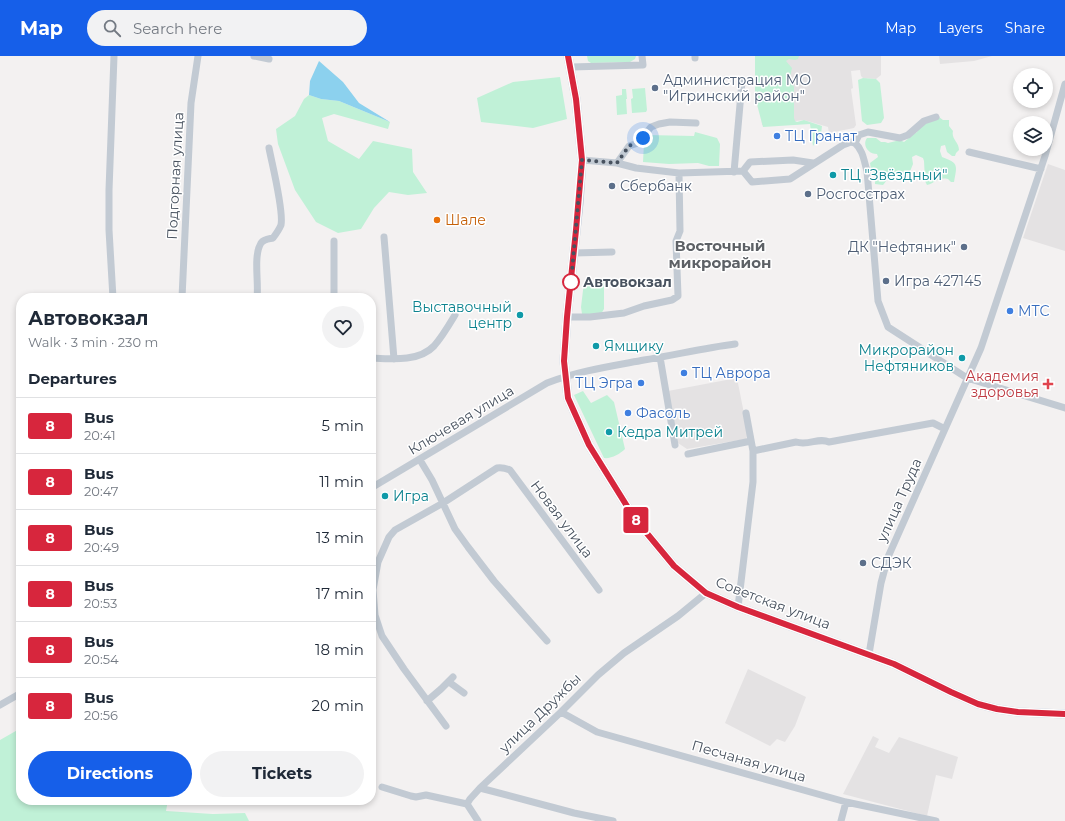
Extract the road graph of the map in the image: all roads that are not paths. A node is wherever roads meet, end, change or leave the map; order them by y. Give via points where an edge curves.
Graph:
1 (114, 56) edge
2 (198, 56) edge
3 (254, 56) edge
4 (568, 56) edge
5 (574, 56) edge
6 (642, 56) edge
7 (269, 59) dead end
8 (571, 67) junction
9 (742, 82) dead end
10 (1065, 84) edge
11 (936, 117) dead end
12 (696, 123) dead end
13 (855, 143) junction
14 (270, 148) dead end
15 (969, 152) dead end
16 (582, 160) junction
17 (617, 163) junction
18 (814, 163) junction
19 (1041, 169) junction
20 (743, 171) junction
21 (734, 172) junction
22 (679, 173) junction
23 (384, 238) dead end
24 (334, 241) dead end
25 (612, 252) dead end
26 (574, 253) junction
27 (113, 293) edge
28 (182, 293) edge
29 (258, 293) edge
30 (334, 293) edge
31 (455, 314) dead end
32 (567, 317) junction
33 (734, 344) dead end
34 (660, 357) junction
35 (376, 358) edge
36 (394, 359) junction
37 (565, 376) junction
38 (967, 378) junction
39 (1065, 408) edge
40 (746, 413) dead end
41 (945, 429) junction
42 (751, 441) junction
43 (675, 445) dead end
44 (753, 451) junction
45 (688, 454) dead end
46 (420, 460) junction
47 (376, 485) edge
48 (443, 503) junction
49 (376, 573) edge
50 (599, 590) dead end
51 (706, 593) junction
52 (738, 607) junction
53 (376, 619) edge
54 (547, 641) dead end
55 (869, 654) junction
56 (464, 693) dead end
57 (16, 695) edge
58 (427, 701) junction
59 (0, 704) edge
60 (561, 712) junction
61 (1065, 714) edge
62 (446, 726) dead end
63 (382, 787) dead end
64 (480, 788) junction
65 (846, 802) junction
66 (467, 804) junction
67 (478, 821) edge
68 (613, 821) edge
69 (840, 821) edge
70 (936, 821) edge

1 - 27 street via 109,190
2 - 28 street, Подгорная улица via 191,103
3 - 7 street
4 - 8 main road, Советская улица
5 - 8 main road
6 - 8 street via 643,66
8 - 16 main road, Советская улица
9 - 21 street
10 - 19 street, улица Труда
11 - 13 street via 924,121 908,135 900,138 868,132 859,135
12 - 17 street via 670,122 651,126 638,142 629,146
13 - 18 street via 848,142
13 - 38 street via 867,171 878,300 888,327
14 - 29 street via 281,224 273,238 264,240 261,244 257,260
15 - 19 street
16 - 17 street
16 - 26 main road, Советская улица
17 - 22 street
18 - 20 street via 793,160 750,162
18 - 20 street via 790,179 752,182
19 - 38 street, улица Труда via 981,348
20 - 21 street
21 - 22 street
22 - 32 street via 680,231 676,241 678,296 672,300 624,312 590,318
23 - 36 street
24 - 30 street
25 - 26 street
26 - 32 main road, Советская улица
31 - 36 street via 434,346 416,356
32 - 37 main road, Советская улица
33 - 34 street
34 - 37 street
34 - 43 street
35 - 36 street
37 - 46 street, Ключевая улица via 547,383
37 - 51 main road, Советская улица via 568,398 589,445 635,519 674,566
38 - 39 street
38 - 41 street, улица Труда
40 - 42 street
41 - 44 street via 933,423 829,442 796,442
41 - 55 street, улица Труда via 888,557
42 - 44 street
42 - 45 street
44 - 52 street via 753,482
46 - 47 street, Ключевая улица
46 - 48 street
48 - 49 street via 395,530 389,537 378,562
48 - 50 street, Новая улица via 497,468 510,470
48 - 54 street via 456,529 476,558
51 - 52 main road, Советская улица
51 - 60 street, улица Дружбы via 678,616 624,653
52 - 55 main road, Советская улица
53 - 58 street via 382,636
55 - 61 main road, Советская улица via 978,704 1018,712
56 - 58 street via 451,679
57 - 59 street
58 - 62 street
60 - 64 street, улица Дружбы
60 - 65 street, Песчаная улица via 596,732
63 - 66 street via 416,797 426,795
64 - 66 street, улица Дружбы
64 - 68 street
65 - 69 street
65 - 70 street, Песчаная улица
66 - 67 street

